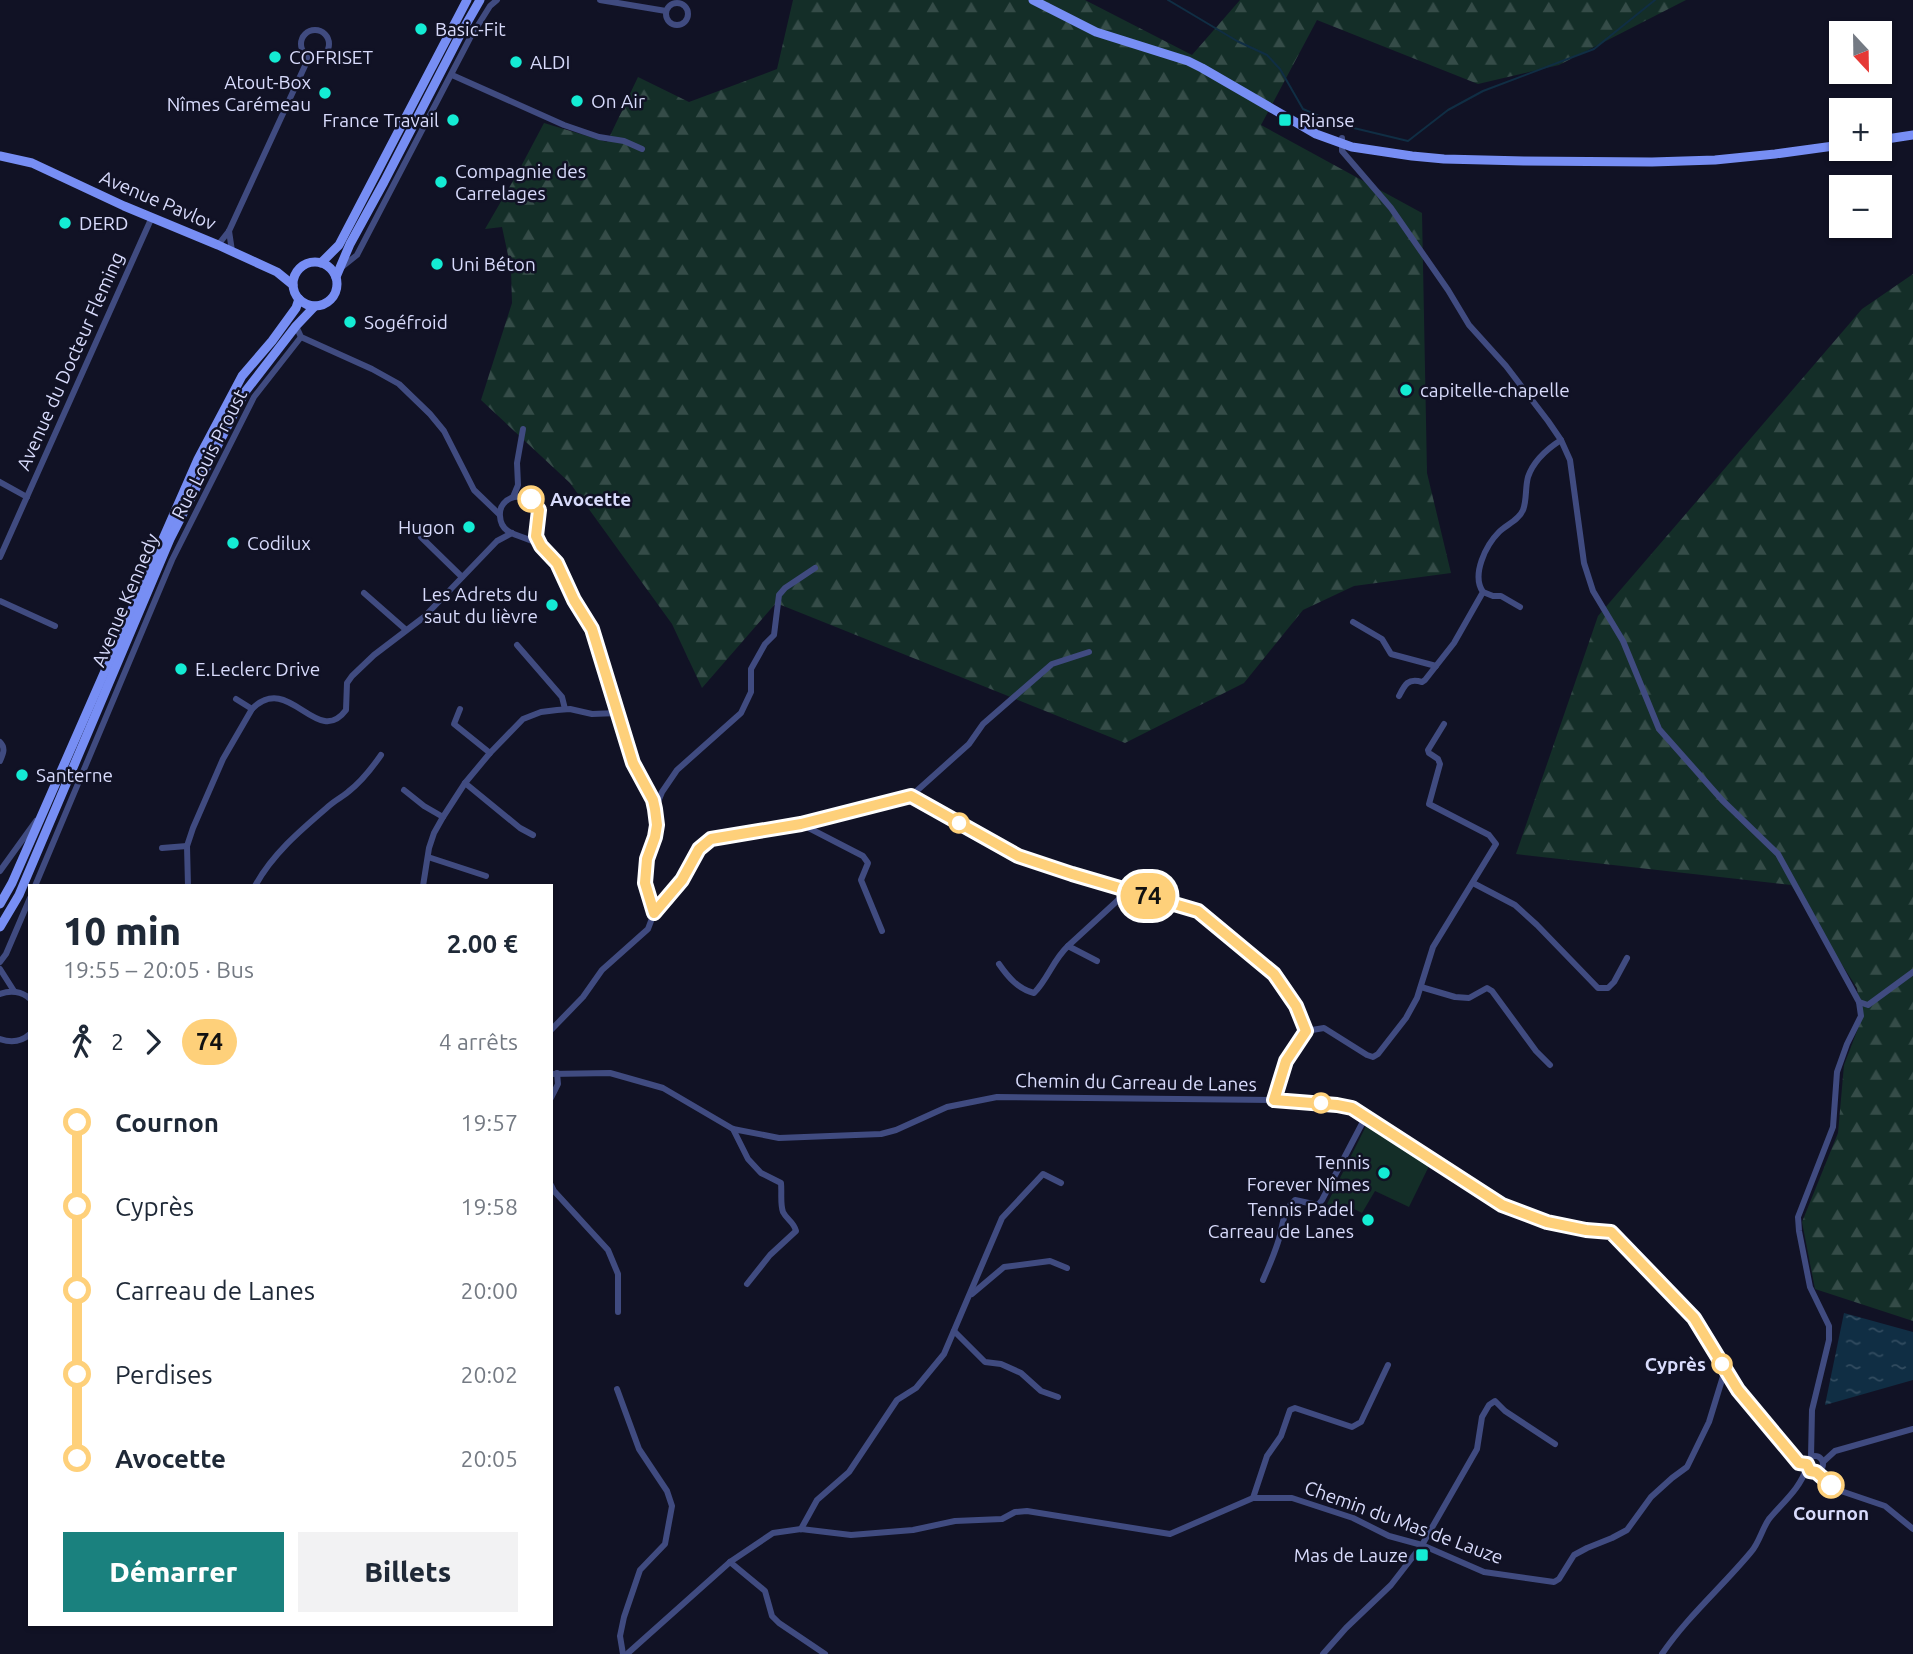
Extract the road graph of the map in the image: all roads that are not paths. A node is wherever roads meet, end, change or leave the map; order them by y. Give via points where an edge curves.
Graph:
1 (467, 0) edge
2 (481, 0) edge
3 (497, 0) edge
4 (600, 0) edge
5 (1033, 0) edge
6 (666, 11) dead end
7 (309, 57) junction
8 (452, 75) junction
9 (1913, 135) edge
10 (1892, 138) edge
11 (1342, 141) junction
12 (1352, 144) junction
13 (1829, 147) edge
14 (642, 149) dead end
15 (0, 156) edge
16 (25, 161) junction
17 (0, 162) edge
18 (1352, 164) junction
19 (152, 217) junction
20 (229, 231) junction
21 (218, 245) junction
22 (232, 251) junction
23 (321, 263) junction
24 (298, 271) junction
25 (277, 272) junction
26 (338, 273) junction
27 (293, 285) junction
28 (299, 299) junction
29 (315, 306) junction
30 (296, 326) junction
31 (301, 337) junction
32 (523, 429) dead end
33 (1561, 440) junction
34 (0, 482) edge
35 (518, 485) junction
36 (524, 496) junction
37 (27, 497) junction
38 (513, 497) junction
39 (486, 502) junction
40 (503, 503) junction
41 (499, 514) junction
42 (502, 524) junction
43 (537, 524) junction
44 (512, 533) junction
45 (522, 535) junction
46 (421, 537) dead end
47 (497, 541) junction
48 (541, 546) junction
49 (0, 557) edge
50 (815, 568) dead end
51 (462, 577) junction
52 (1483, 592) junction
53 (364, 593) dead end
54 (0, 601) edge
55 (1520, 607) dead end
56 (1353, 622) dead end
57 (55, 626) dead end
58 (405, 629) junction
59 (517, 645) dead end
60 (1089, 652) dead end
61 (1436, 666) junction
62 (1399, 696) dead end
63 (236, 699) dead end
64 (252, 709) junction
65 (460, 709) dead end
66 (565, 709) junction
67 (618, 713) junction
68 (1444, 724) dead end
69 (0, 742) edge
70 (490, 753) junction
71 (381, 755) dead end
72 (0, 761) edge
73 (465, 783) junction
74 (404, 790) dead end
75 (911, 796) junction
76 (45, 808) junction
77 (655, 809) junction
78 (443, 817) junction
79 (801, 824) junction
80 (533, 835) dead end
81 (187, 846) junction
82 (162, 848) dead end
83 (428, 857) junction
84 (0, 871) edge
85 (486, 876) dead end
86 (1473, 883) junction
87 (36, 884) edge
88 (188, 884) edge
89 (256, 884) edge
90 (423, 884) edge
91 (1129, 890) junction
92 (28, 903) edge
93 (0, 904) edge
94 (654, 913) junction
95 (0, 927) edge
96 (882, 931) dead end
97 (1068, 946) junction
98 (1627, 958) dead end
99 (1097, 961) dead end
100 (0, 962) edge
101 (999, 964) dead end
102 (0, 969) edge
103 (1913, 972) edge
104 (1421, 986) junction
105 (14, 991) junction
106 (0, 995) edge
107 (28, 998) edge
108 (1859, 1002) junction
109 (553, 1028) edge
110 (1306, 1031) junction
111 (28, 1037) edge
112 (0, 1038) edge
113 (1550, 1065) dead end
114 (554, 1073) edge
115 (553, 1094) edge
116 (1274, 1100) junction
117 (1366, 1116) junction
118 (733, 1129) junction
119 (1061, 1184) dead end
120 (553, 1189) edge
121 (1067, 1268) dead end
122 (1263, 1280) dead end
123 (747, 1284) dead end
124 (971, 1295) junction
125 (618, 1312) dead end
126 (954, 1331) junction
127 (1388, 1365) dead end
128 (1725, 1370) junction
129 (617, 1388) dead end
130 (1058, 1397) dead end
131 (1913, 1429) edge
132 (1555, 1444) dead end
133 (1815, 1464) junction
134 (1253, 1498) junction
135 (801, 1529) junction
136 (1913, 1529) edge
137 (1422, 1545) junction
138 (730, 1562) junction
139 (624, 1653) edge
140 (825, 1654) edge
141 (1323, 1654) edge
142 (1661, 1654) edge

1 - 23 main road via 339,245
2 - 26 main road
3 - 8 street via 470,38
4 - 6 street
5 - 11 main road via 1096,32 1188,61 1316,134
7 - 7 street via 320,57 327,49 328,38 320,31 303,36 302,50
7 - 20 street
8 - 14 street via 564,125
8 - 26 street via 357,255
9 - 10 main road
11 - 12 main road
11 - 18 street via 1342,151
12 - 13 main road via 1444,159 1652,162
12 - 18 street
15 - 16 main road, Avenue Pavlov
16 - 17 main road, Avenue Pavlov
16 - 19 main road, Avenue Pavlov
18 - 33 street via 1391,208 1469,325
19 - 21 main road, Avenue Pavlov
19 - 37 street, Avenue du Docteur Fleming
20 - 21 street
20 - 22 street
21 - 22 main road, Avenue Pavlov
22 - 25 main road, Avenue Pavlov
23 - 24 main road via 308,263
23 - 26 main road
24 - 25 main road, Avenue Pavlov
24 - 27 main road
25 - 27 main road, Avenue Pavlov
26 - 29 main road via 333,297
27 - 28 main road
28 - 29 main road
28 - 76 main road, Avenue Kennedy via 242,376 198,459
29 - 30 main road, Avenue Kennedy
30 - 31 street
30 - 95 main road, Avenue Kennedy via 245,392 170,538 19,895
31 - 39 street via 399,384 444,431 474,491
31 - 87 street, Rue Louis Proust via 254,397 172,560
32 - 35 street
33 - 52 street via 1539,459 1529,476 1521,514 1491,540 1478,576
33 - 108 street via 1570,460 1584,563 1593,591 1623,640 1659,729 1778,854
34 - 37 street
35 - 36 street
35 - 38 street
36 - 38 street
36 - 43 street via 536,504
37 - 49 street, Avenue du Docteur Fleming
38 - 40 street
39 - 40 street
39 - 41 street
40 - 41 street
41 - 42 street
42 - 44 street
42 - 47 street
43 - 45 street
43 - 48 street
44 - 45 street
44 - 47 street
45 - 48 street
46 - 51 street
47 - 51 street
48 - 67 street via 557,563 592,629
50 - 77 street via 779,595 774,635 751,669 751,692 741,713 677,770
51 - 58 street via 424,617
52 - 55 street
52 - 61 street
53 - 58 street
54 - 57 street
56 - 61 street via 1382,639 1391,654
58 - 64 street via 352,676 347,683 346,710 331,723 283,700 271,698
59 - 66 street via 562,696
60 - 75 street via 1052,664
61 - 62 street via 1422,682 1406,682
63 - 64 street
64 - 81 street via 223,759
65 - 70 street via 454,724
66 - 67 street
66 - 70 street via 523,719
67 - 77 street via 633,763
68 - 86 street via 1428,750 1440,764 1429,804 1489,835 1496,844
69 - 72 street via 4,747
70 - 73 street
71 - 89 street via 349,791 277,854
73 - 78 street
73 - 80 street
74 - 78 street
75 - 79 street
75 - 91 street via 1018,856
76 - 84 street
76 - 93 main road, Avenue Kennedy
77 - 94 street via 657,825 645,883
78 - 83 street
79 - 94 street via 711,839
79 - 96 street via 863,856 868,863 861,880
81 - 82 street
81 - 88 street
83 - 85 street
83 - 90 street
86 - 98 street via 1515,905 1598,988 1608,988 1614,982
86 - 104 street via 1433,947
91 - 97 street
91 - 110 street via 1200,912 1274,974 1296,1006
92 - 100 street
94 - 109 street via 648,929 602,970
97 - 99 street
97 - 101 street via 1034,993 1018,985
102 - 105 street
103 - 108 street via 1868,1005
104 - 110 street via 1406,1018 1373,1056 1324,1028
104 - 113 street via 1469,998 1487,988 1492,991
105 - 106 street
105 - 107 street
108 - 133 street via 1860,1016 1837,1072 1835,1120 1798,1217 1810,1287 1829,1326 1812,1410 1810,1454
110 - 116 street via 1286,1061
111 - 112 street via 15,1042
114 - 115 street via 558,1084
114 - 118 street, Chemin du Carreau de Lanes via 610,1073 663,1088
116 - 117 street, Chemin du Carreau de Lanes via 1337,1105
116 - 118 street, Chemin du Carreau de Lanes via 997,1097 947,1107 881,1135 779,1138
117 - 122 street via 1318,1205 1295,1200 1289,1205
117 - 128 street, Chemin du Carreau de Lanes via 1502,1205 1547,1222 1611,1232 1694,1318
118 - 123 street via 761,1173 781,1183 782,1209 796,1231
119 - 124 street via 1043,1174 1002,1218
120 - 125 street via 608,1250 618,1274
121 - 124 street via 1049,1261 1004,1267
124 - 126 street
126 - 130 street via 985,1362 1021,1373 1041,1391
126 - 135 street via 944,1354 916,1388 897,1400 849,1472 817,1500
127 - 134 street via 1361,1422 1352,1427 1302,1409 1290,1410
128 - 133 street, Chemin du Carreau de Lanes via 1799,1463
128 - 137 street, Chemin du Mas de Lauze via 1709,1422 1687,1468 1651,1497 1627,1530 1574,1555 1559,1579 1546,1582 1484,1572
129 - 139 street via 639,1449 672,1506 665,1544 640,1570 624,1617 620,1636
131 - 133 street via 1853,1444
132 - 137 street via 1495,1401 1489,1405 1482,1417 1477,1448
133 - 136 street, Chemin du Carreau de Lanes via 1827,1483 1885,1506
133 - 142 street via 1769,1520 1753,1550
134 - 135 street, Chemin du Mas de Lauze via 1170,1534 1027,1511 1002,1519 851,1535
134 - 137 street, Chemin du Mas de Lauze via 1292,1498
135 - 138 street, Chemin du Mas de Lauze via 774,1533
137 - 141 street via 1391,1585
138 - 139 street, Chemin du Mas de Lauze
138 - 140 street via 765,1591 772,1616 779,1623

